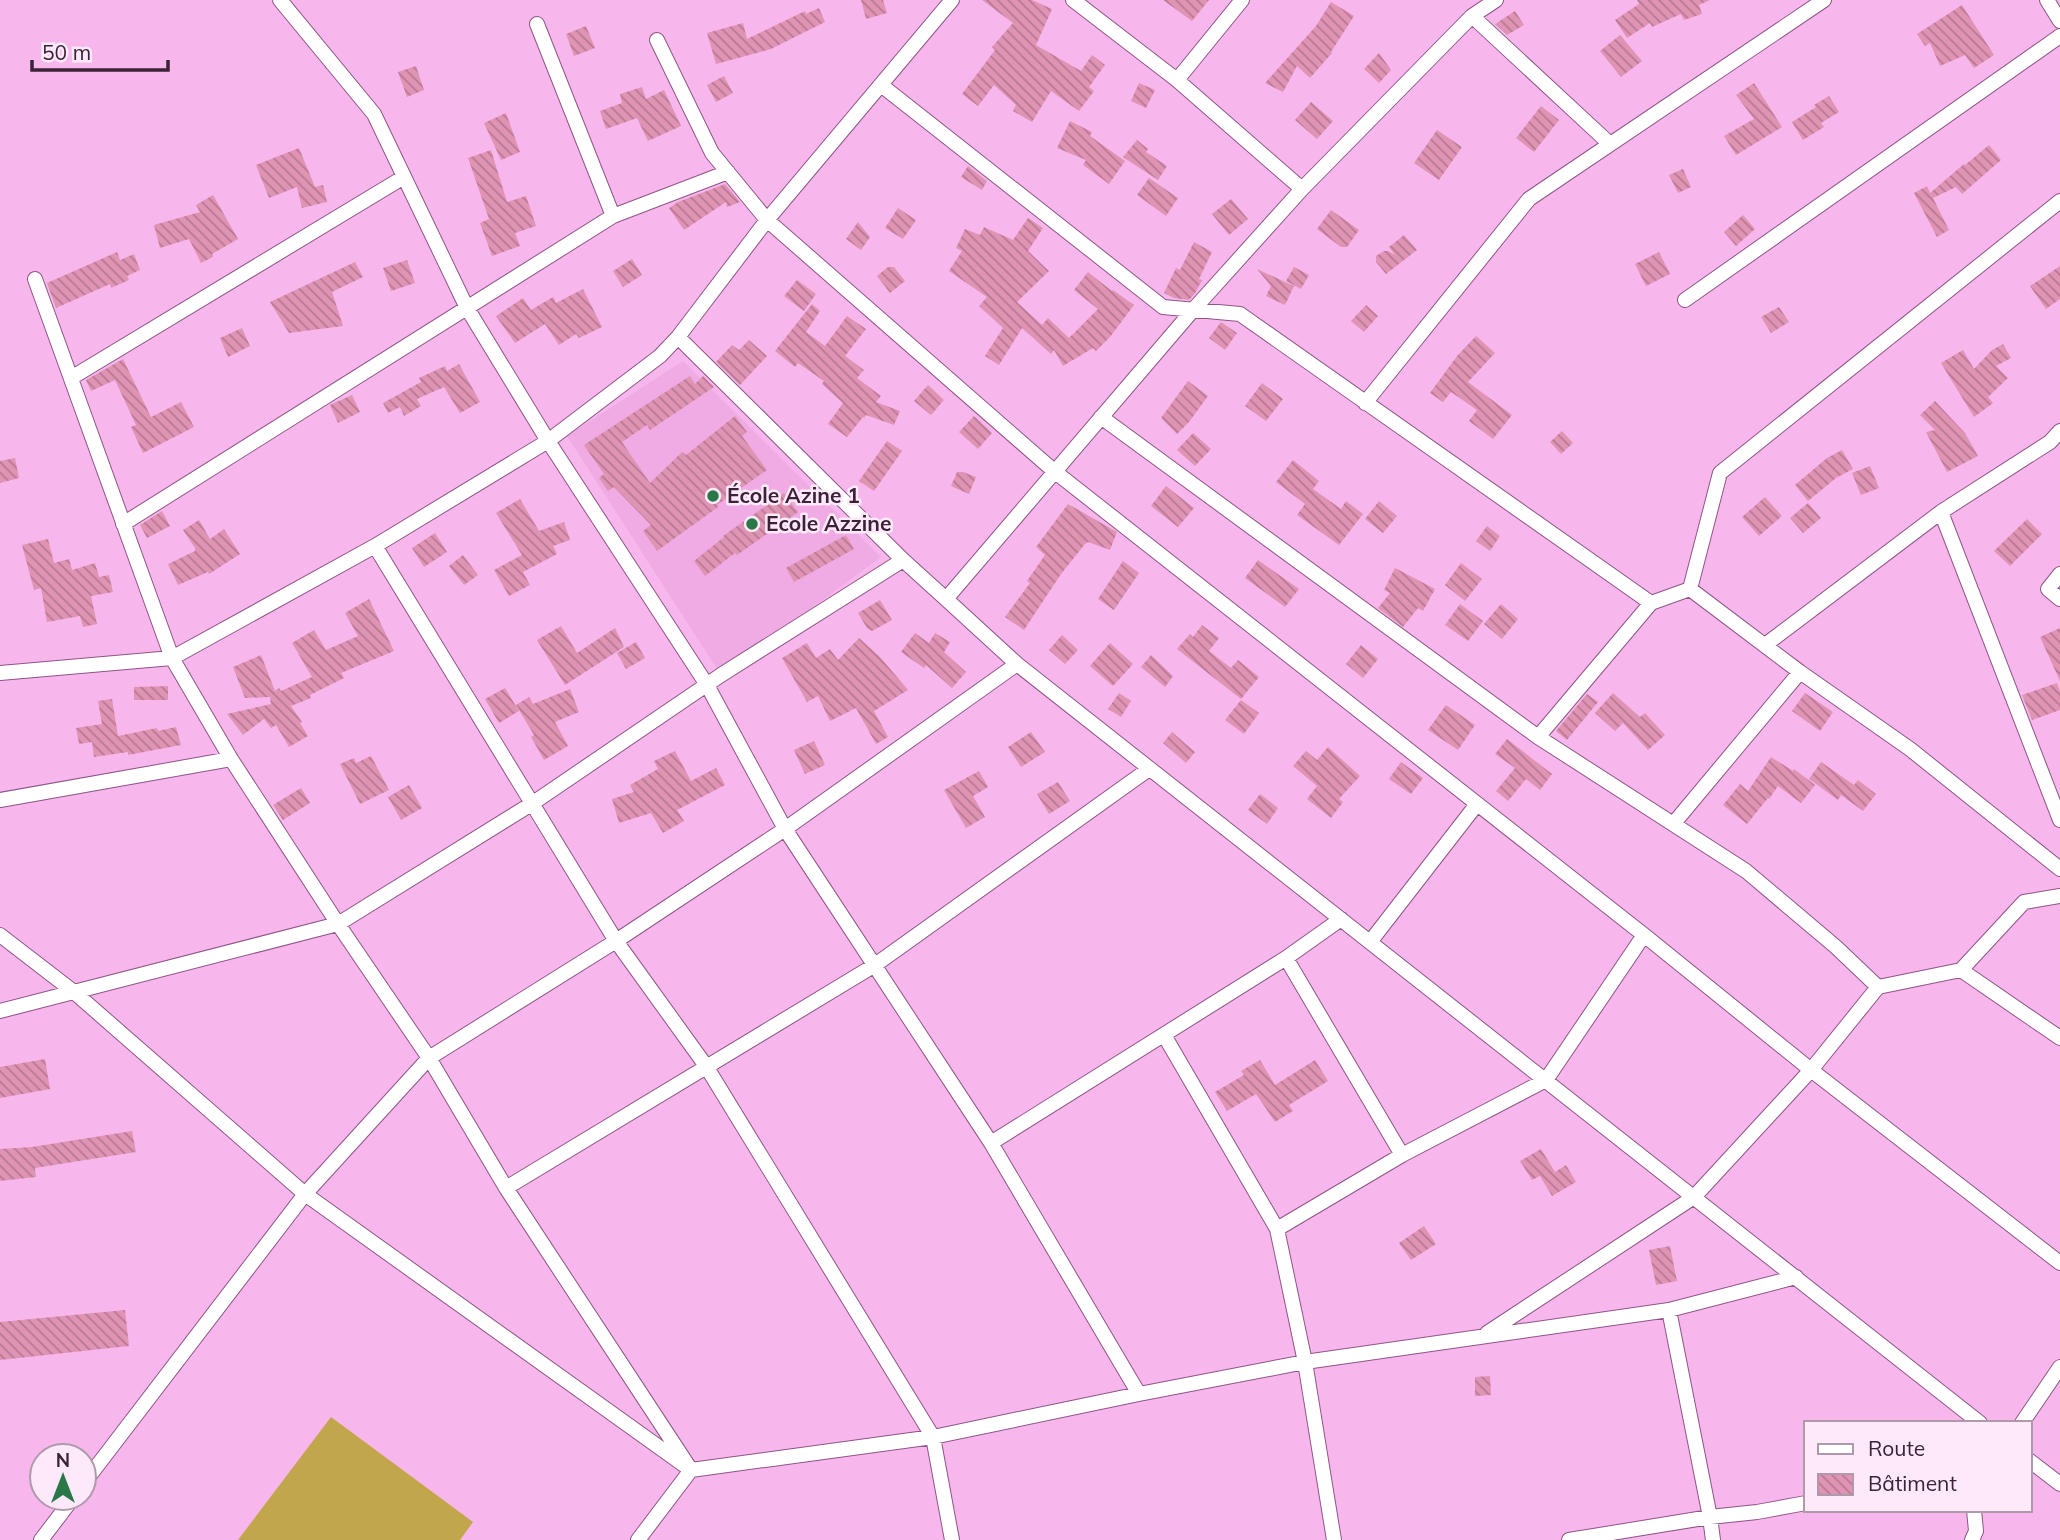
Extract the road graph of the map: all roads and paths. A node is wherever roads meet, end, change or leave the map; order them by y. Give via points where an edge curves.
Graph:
1 (279, 0) edge
2 (952, 0) edge
3 (1073, 0) edge
4 (1242, 0) edge
5 (1496, 0) edge
6 (1824, 0) edge
7 (2047, 0) edge
8 (1472, 16) junction
9 (2060, 21) edge
10 (537, 24) dead end
11 (2060, 36) edge
12 (657, 40) dead end
13 (1177, 80) junction
14 (881, 85) junction
15 (1611, 144) junction
16 (728, 172) junction
17 (404, 177) junction
18 (1302, 189) junction
19 (2060, 201) edge
20 (613, 216) junction
21 (767, 220) junction
22 (35, 279) dead end
23 (1685, 300) dead end
24 (467, 308) junction
25 (1193, 310) junction
26 (678, 337) junction
27 (71, 378) junction
28 (1365, 403) junction
29 (1101, 417) junction
30 (2057, 440) edge
31 (548, 441) junction
32 (1054, 471) junction
33 (1941, 512) junction
34 (123, 524) junction
35 (375, 546) junction
36 (904, 560) junction
37 (2060, 574) edge
38 (1690, 589) junction
39 (946, 599) junction
40 (2060, 599) edge
41 (1651, 603) junction
42 (1765, 645) junction
43 (172, 658) junction
44 (1017, 664) junction
45 (1800, 672) junction
46 (0, 673) edge
47 (707, 685) junction
48 (1538, 737) junction
49 (230, 759) junction
50 (1149, 769) junction
51 (0, 800) edge
52 (533, 803) junction
53 (1477, 804) junction
54 (2060, 820) edge
55 (1674, 823) junction
56 (785, 829) junction
57 (2060, 869) edge
58 (2060, 896) edge
59 (1341, 919) junction
60 (338, 924) junction
61 (0, 935) edge
62 (1644, 935) junction
63 (616, 941) junction
64 (1370, 942) junction
65 (1286, 958) junction
66 (874, 964) junction
67 (1961, 970) junction
68 (1878, 987) junction
69 (74, 992) junction
70 (0, 1011) edge
71 (1164, 1035) junction
72 (2060, 1038) edge
73 (429, 1058) junction
74 (706, 1066) junction
75 (1811, 1070) junction
76 (1546, 1080) junction
77 (991, 1143) junction
78 (1402, 1155) junction
79 (506, 1188) junction
80 (304, 1194) junction
81 (1694, 1197) junction
82 (1277, 1229) junction
83 (2060, 1263) edge
84 (1796, 1278) junction
85 (1670, 1310) junction
86 (1482, 1337) junction
87 (1305, 1362) junction
88 (2060, 1367) edge
89 (1139, 1394) junction
90 (1977, 1421) edge
91 (2023, 1421) edge
92 (933, 1437) junction
93 (2032, 1463) edge
94 (98, 1465) edge
95 (691, 1470) junction
96 (2060, 1484) edge
97 (1804, 1503) edge
98 (62, 1512) edge
99 (1975, 1512) edge
100 (1710, 1517) junction
101 (41, 1540) edge
102 (638, 1540) edge
103 (952, 1540) edge
104 (1334, 1540) edge
105 (1569, 1540) edge
106 (1713, 1540) edge
107 (1972, 1540) edge

1 - 17 street via 374,114
2 - 14 street
3 - 13 street
4 - 13 street
5 - 8 street
6 - 15 street
7 - 9 street
8 - 15 street
8 - 18 street
10 - 20 street
11 - 23 street
12 - 16 street via 712,153
13 - 18 street
14 - 21 street
14 - 25 street via 1163,307
15 - 28 street via 1529,199
16 - 20 street
16 - 21 street
17 - 24 street
17 - 27 street
18 - 25 street
19 - 38 street via 1720,473
20 - 24 street
21 - 26 street
21 - 32 street
22 - 27 street
24 - 31 street
24 - 34 street
25 - 28 street via 1240,314
25 - 29 street
26 - 31 street via 660,356
26 - 36 street
27 - 34 street
28 - 41 street
29 - 32 street
29 - 48 street
30 - 33 street
31 - 35 street
31 - 47 street
32 - 39 street
32 - 53 street
33 - 42 street
33 - 54 street
34 - 43 street
35 - 43 street
35 - 52 street
36 - 39 street
36 - 47 street
37 - 40 street via 2048,589
38 - 41 street
38 - 42 street
39 - 44 street
41 - 48 street
42 - 45 street
43 - 46 street
43 - 49 street
44 - 50 street
44 - 56 street
45 - 55 street
45 - 57 street via 1910,749
47 - 52 street
47 - 56 street
48 - 55 street
49 - 51 street
49 - 60 street
50 - 59 street
50 - 66 street
52 - 60 street
52 - 63 street
53 - 62 street
53 - 64 street
55 - 68 street via 1746,871
56 - 63 street
56 - 66 street
58 - 67 street via 2024,902
59 - 64 street
59 - 65 street
60 - 69 street
60 - 73 street
61 - 69 street
62 - 75 street
62 - 76 street
63 - 73 street
63 - 74 street
64 - 76 street
65 - 71 street
65 - 78 street
66 - 74 street
66 - 77 street
67 - 68 street
67 - 72 street
68 - 75 street
69 - 70 street
69 - 80 street
71 - 77 street
71 - 82 street
73 - 79 street
73 - 80 street
74 - 79 street
74 - 92 street
75 - 81 street
75 - 83 street
76 - 78 street
76 - 81 street
77 - 89 street
78 - 82 street
79 - 95 street
80 - 94 street
80 - 95 street
81 - 84 street
81 - 86 street
82 - 87 street
84 - 85 street
84 - 90 street
85 - 86 street
85 - 100 street
86 - 87 street
87 - 89 street
87 - 104 street
88 - 91 street
89 - 92 street
92 - 95 street
92 - 103 street
93 - 96 street
95 - 102 street
97 - 100 street
98 - 101 street
99 - 107 street
100 - 105 street
100 - 106 street

